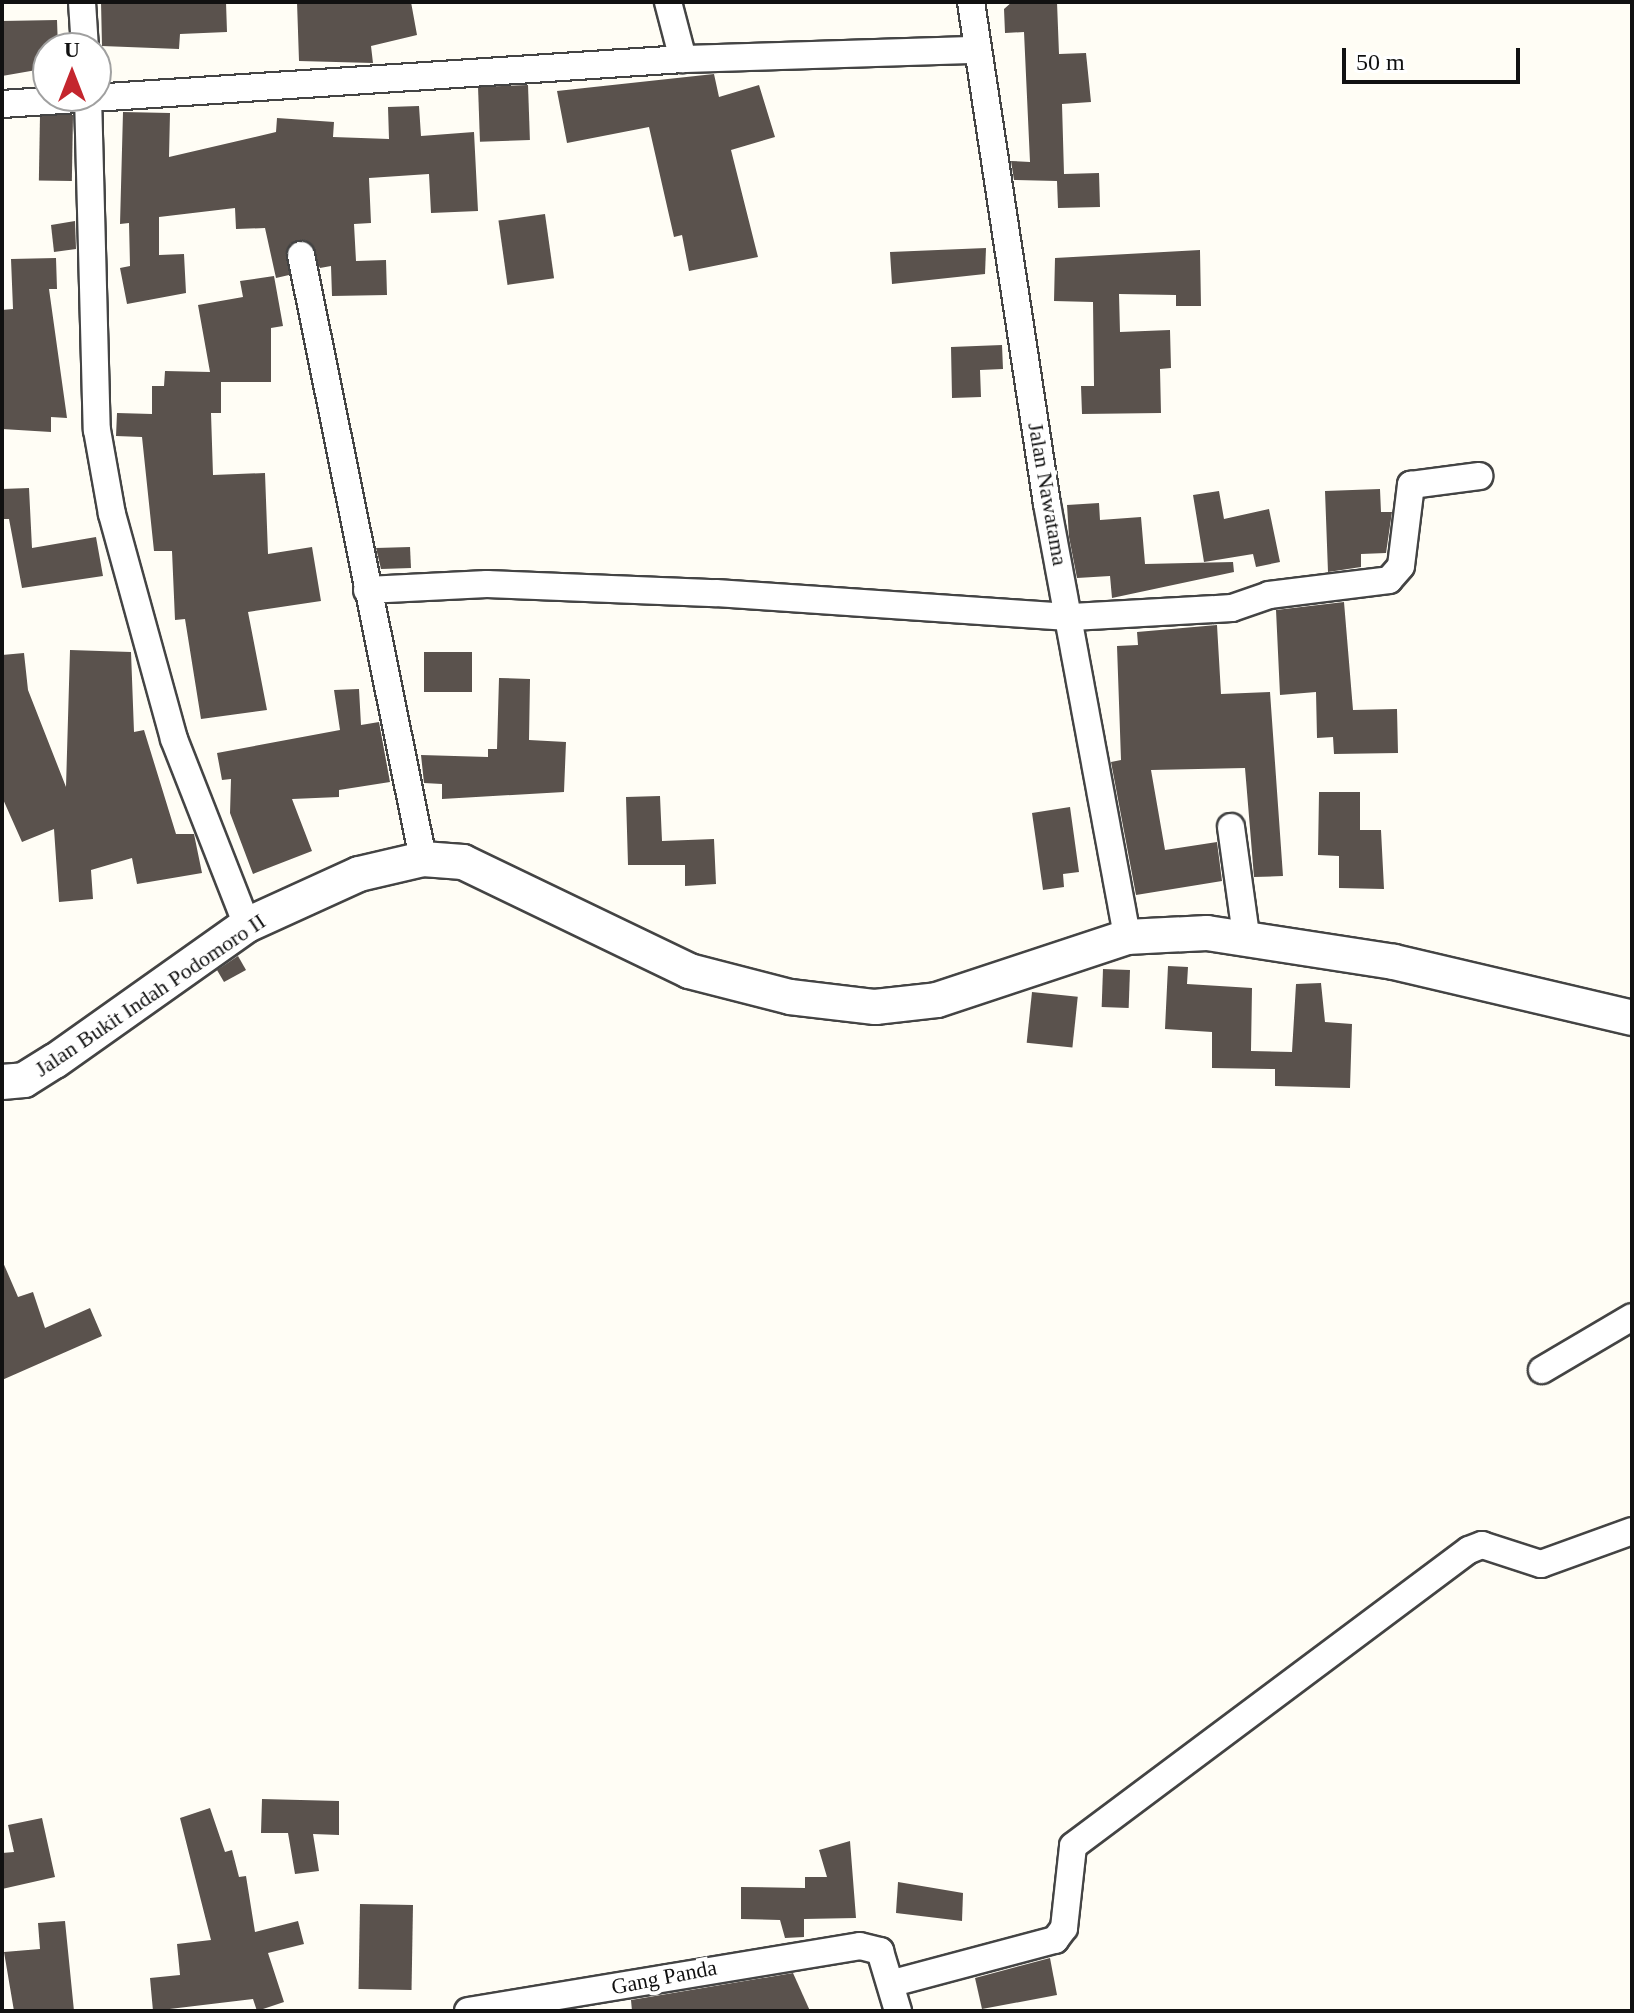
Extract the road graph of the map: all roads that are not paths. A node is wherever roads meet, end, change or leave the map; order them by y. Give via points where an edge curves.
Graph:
1 (82, 2) edge
2 (668, 2) edge
3 (971, 2) edge
4 (84, 32) edge
5 (973, 50) junction
6 (683, 59) junction
7 (112, 97) edge
8 (32, 102) edge
9 (2, 104) edge
10 (88, 112) edge
11 (301, 255) dead end
12 (1479, 476) dead end
13 (367, 590) junction
14 (1072, 617) junction
15 (1231, 827) dead end
16 (423, 859) junction
17 (247, 925) junction
18 (1127, 937) junction
19 (1247, 942) junction
20 (1632, 1018) edge
21 (2, 1082) edge
22 (1632, 1317) edge
23 (1542, 1370) dead end
24 (1632, 1531) edge
25 (893, 1983) junction
26 (468, 2011) edge
27 (898, 2011) edge

1 - 4 street
2 - 6 street
3 - 5 street, Jalan Nawatama
5 - 6 street
5 - 14 street, Jalan Nawatama
6 - 7 street
8 - 9 street
10 - 17 street via 97,430 112,514 174,739
11 - 13 street
12 - 14 street via 1411,485 1404,494 1401,566 1389,580 1269,595 1232,608
13 - 14 street via 487,584
13 - 16 street
14 - 18 street, Jalan Nawatama
15 - 19 street
16 - 17 street, Jalan Bukit Indah Podomoro II via 359,874
16 - 18 street, Jalan Bukit Indah Podomoro II via 463,862 689,971 832,1002 937,1000
17 - 21 street, Jalan Bukit Indah Podomoro II via 55,1061 24,1080
18 - 19 street, Jalan Bukit Indah Podomoro II via 1207,933
19 - 20 street, Jalan Bukit Indah Podomoro II via 1394,962
22 - 23 street
24 - 25 street via 1541,1564 1482,1545 1469,1550 1073,1846 1064,1928 1055,1940
25 - 26 street, Gang Panda via 880,1951 860,1946
25 - 27 street

